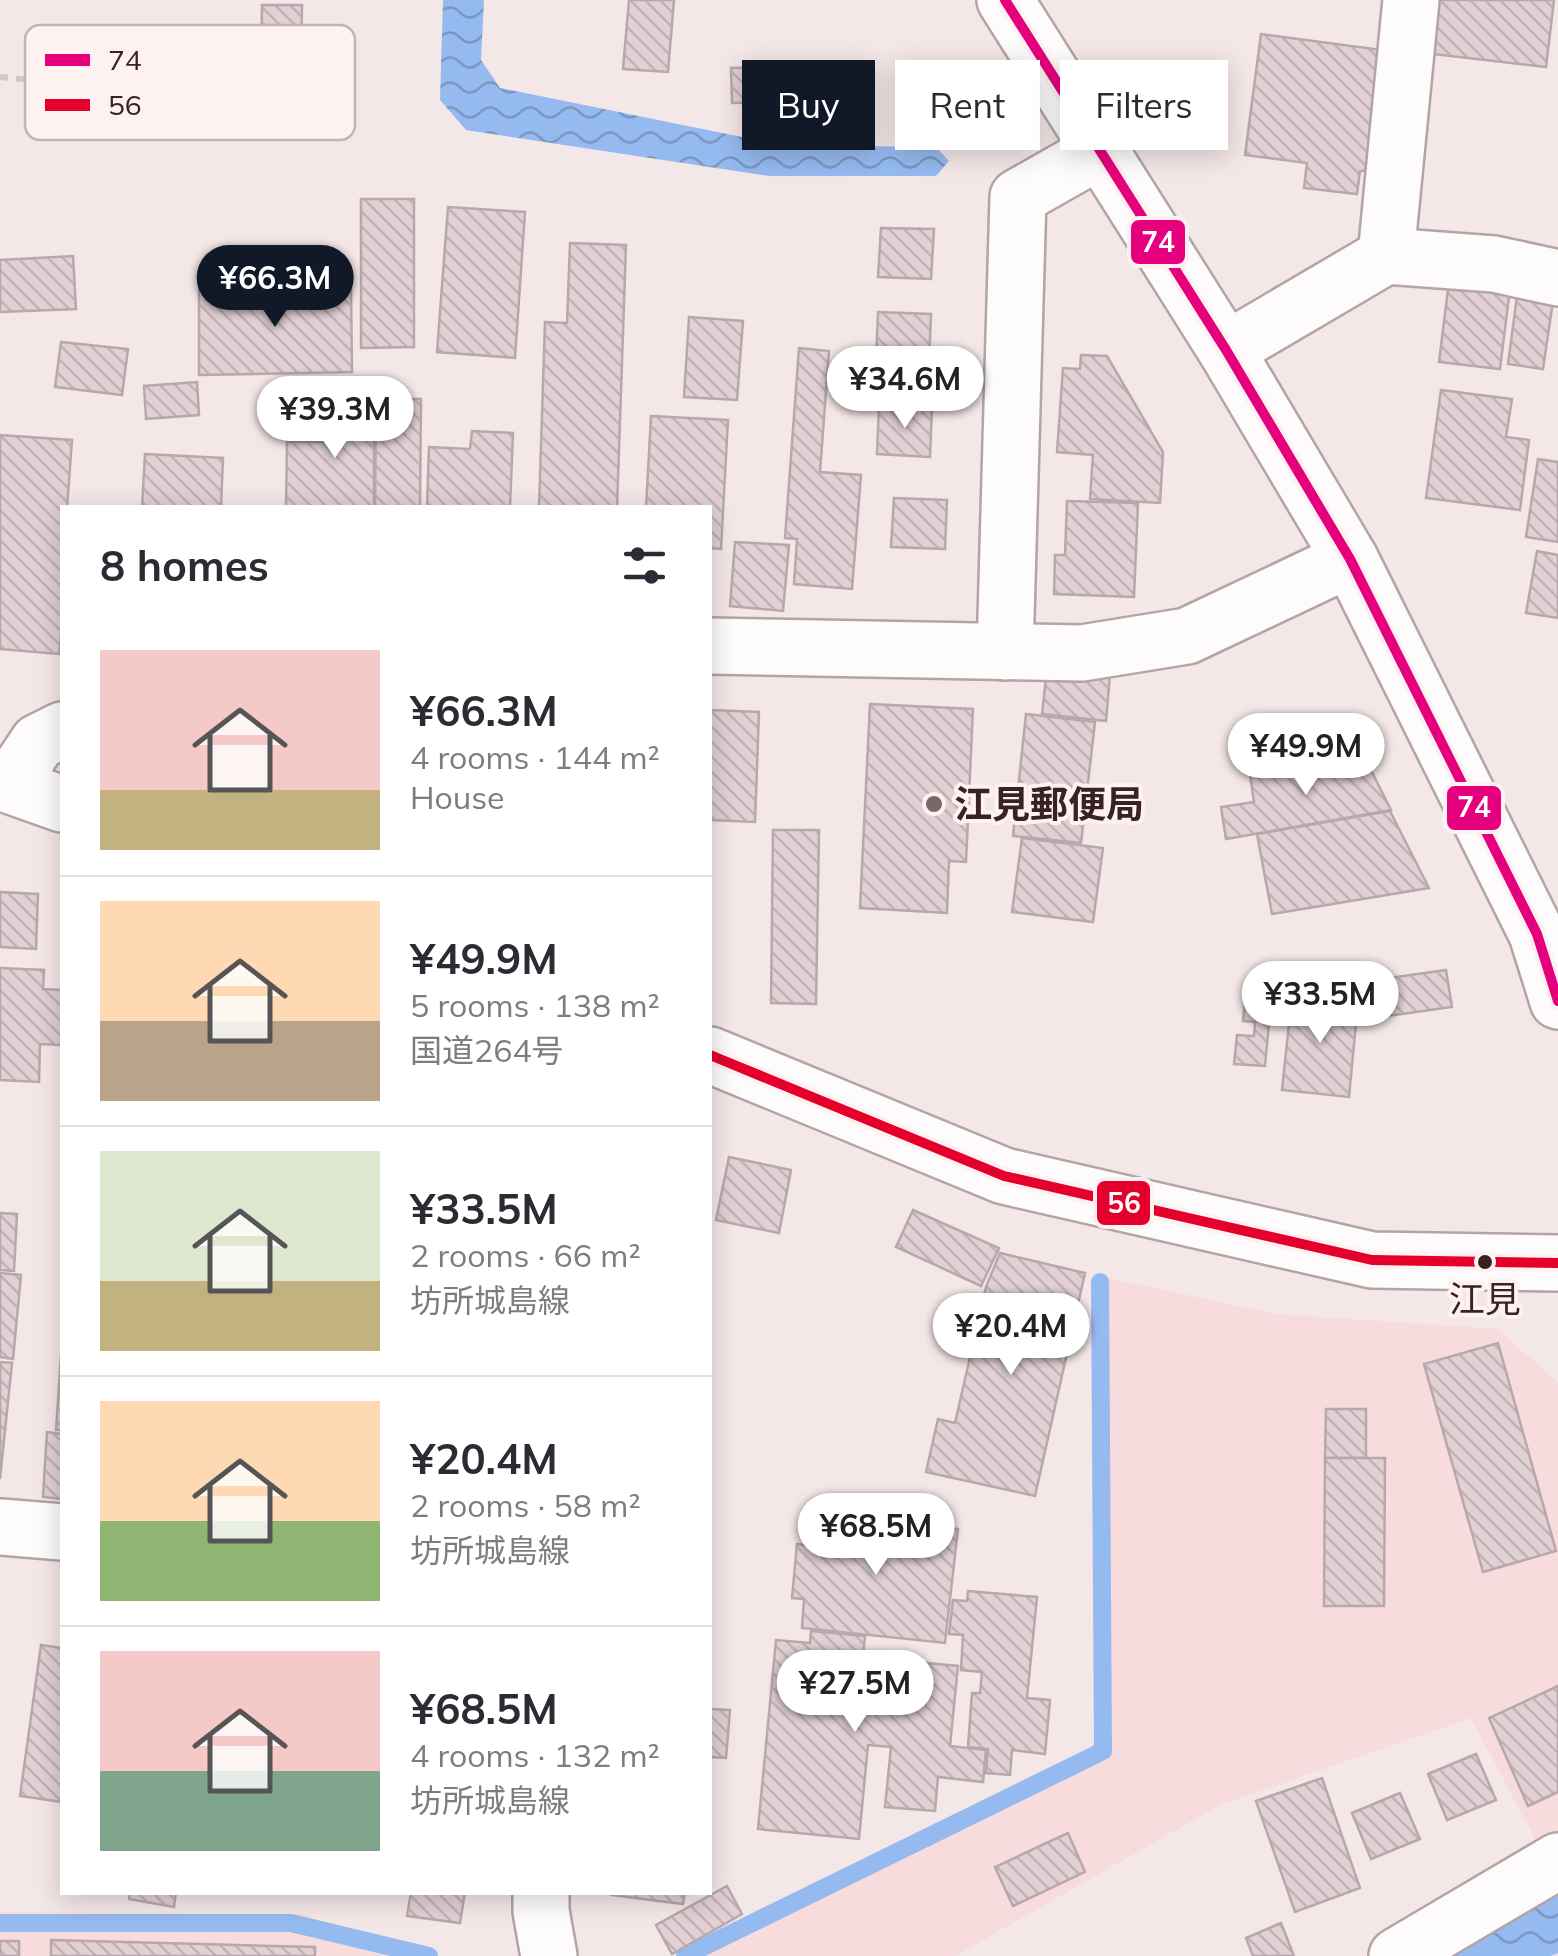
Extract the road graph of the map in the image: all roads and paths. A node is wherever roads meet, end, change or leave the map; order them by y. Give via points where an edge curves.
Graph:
1 (1004, 0) edge
2 (1410, 0) edge
3 (0, 77) edge
4 (25, 79) edge
5 (1060, 87) edge
6 (1101, 150) joint
7 (1386, 256) junction
8 (1558, 278) edge
9 (1226, 350) junction
10 (1350, 560) junction
11 (712, 646) edge
12 (1005, 652) junction
13 (60, 731) edge
14 (5, 783) edge
15 (60, 803) edge
16 (1558, 1001) edge
17 (712, 1056) edge
18 (1558, 1264) edge
19 (0, 1527) edge
20 (60, 1532) edge
21 (1558, 1861) edge
22 (541, 1895) edge
23 (549, 1956) edge
24 (1397, 1956) edge

1 - 5 main road
2 - 7 main road
3 - 4 path
6 - 9 main road
6 - 12 main road via 1018,197
7 - 8 main road via 1494,264
7 - 9 main road
9 - 10 main road
10 - 12 main road via 1187,636 1082,653
10 - 16 main road via 1537,934
11 - 12 main road
13 - 14 main road via 38,742
14 - 15 main road
17 - 18 main road via 1004,1176 1372,1260
19 - 20 main road
21 - 24 main road
22 - 23 main road

